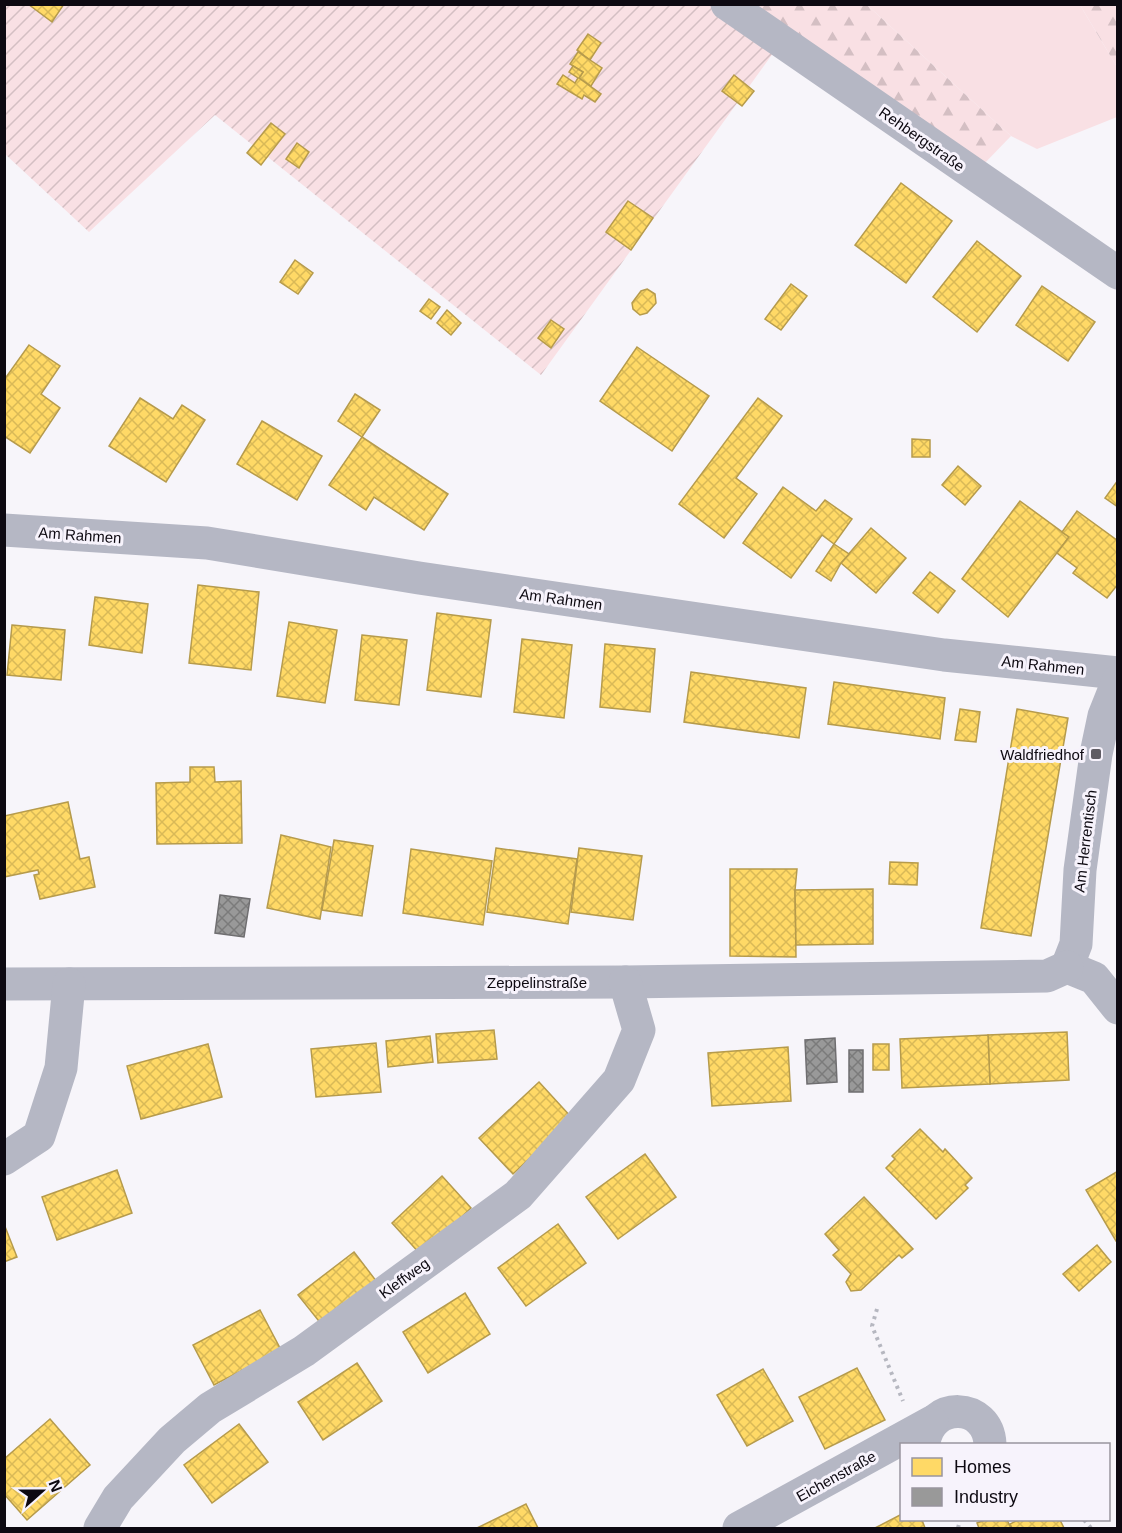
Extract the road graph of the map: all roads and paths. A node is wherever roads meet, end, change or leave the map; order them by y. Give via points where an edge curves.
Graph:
1 (727, 4) edge
2 (1118, 273) edge
3 (4, 530) edge
4 (1118, 673) edge
5 (1118, 681) edge
6 (1067, 967) junction
7 (625, 982) junction
8 (4, 984) edge
9 (69, 984) junction
10 (1118, 1008) edge
11 (4, 1159) edge
12 (877, 1309) dead end
13 (904, 1404) dead end
14 (928, 1433) edge
15 (908, 1443) edge
16 (990, 1443) edge
17 (900, 1447) edge
18 (100, 1528) edge
19 (739, 1528) edge

1 - 2 street, Rehbergstraße
3 - 4 street, Am Rahmen via 207,543 431,580 933,653
5 - 6 street, Am Herrentisch via 1104,716 1096,754 1080,870 1076,944
6 - 7 street, Zeppelinstraße via 1047,976
6 - 10 street via 1094,978
7 - 9 street, Zeppelinstraße
7 - 18 street, Kleffweg via 639,1030 619,1080 518,1195 304,1351 210,1408 172,1440 118,1498
8 - 9 street, Zeppelinstraße
9 - 11 street via 61,1068 39,1136
12 - 13 path via 872,1326
14 - 15 street, Eichenstraße
14 - 16 street, Eichenstraße via 940,1416 961,1412 981,1421
17 - 19 street, Eichenstraße

